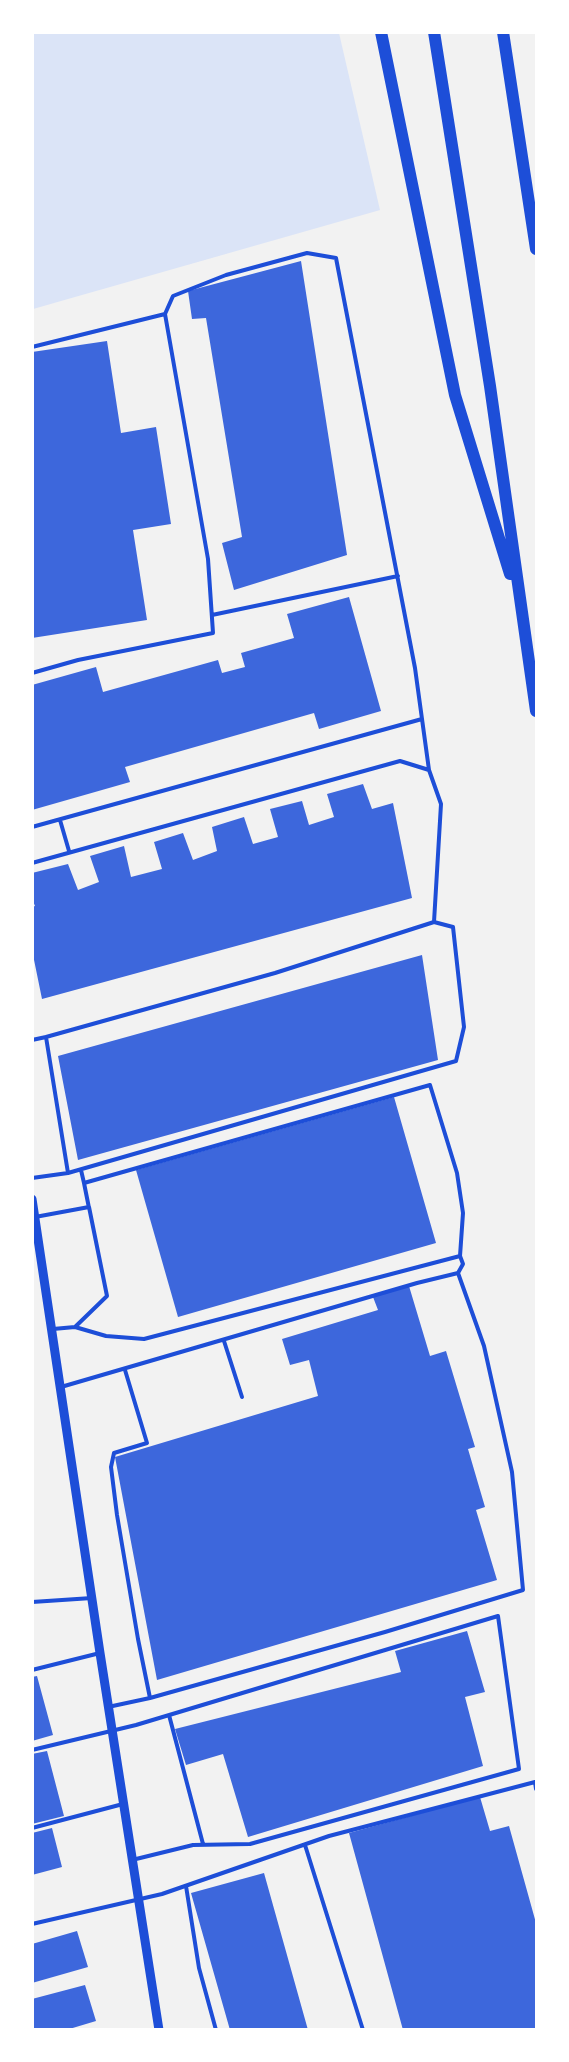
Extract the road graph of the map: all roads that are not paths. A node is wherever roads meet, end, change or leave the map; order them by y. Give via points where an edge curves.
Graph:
1 (381, 32) edge
2 (434, 32) edge
3 (503, 32) edge
4 (536, 249) edge
5 (165, 314) junction
6 (32, 347) edge
7 (398, 576) junction
8 (521, 610) junction
9 (212, 615) junction
10 (32, 673) edge
11 (536, 711) edge
12 (422, 719) junction
13 (429, 770) junction
14 (60, 820) junction
15 (32, 827) edge
16 (69, 851) junction
17 (32, 862) edge
18 (434, 922) junction
19 (46, 1037) junction
20 (32, 1040) edge
21 (81, 1170) junction
22 (68, 1173) junction
23 (32, 1178) edge
24 (84, 1183) junction
25 (32, 1198) edge
26 (89, 1208) junction
27 (34, 1217) edge
28 (460, 1256) junction
29 (458, 1273) junction
30 (75, 1327) junction
31 (52, 1330) junction
32 (224, 1341) junction
33 (124, 1370) junction
34 (60, 1387) junction
35 (242, 1397) dead end
36 (92, 1598) junction
37 (32, 1602) edge
38 (32, 1630) edge
39 (32, 1640) edge
40 (100, 1653) junction
41 (32, 1670) edge
42 (150, 1698) junction
43 (108, 1707) junction
44 (169, 1715) junction
45 (112, 1731) junction
46 (32, 1750) edge
47 (536, 1789) edge
48 (123, 1804) junction
49 (32, 1828) edge
50 (203, 1844) junction
51 (305, 1845) junction
52 (132, 1860) junction
53 (186, 1886) junction
54 (138, 1899) junction
55 (32, 1924) edge
56 (158, 2030) edge
57 (216, 2030) edge
58 (363, 2030) edge

1 - 8 highway via 454,395
2 - 8 highway via 490,386
3 - 4 highway
5 - 6 lane
5 - 7 lane via 173,296 226,275 307,253 336,258
5 - 9 lane via 208,559
7 - 9 lane
7 - 12 lane
8 - 11 highway
9 - 10 lane via 213,633 78,660
12 - 13 lane
12 - 14 lane
13 - 16 lane via 400,761
13 - 18 lane via 441,804
14 - 15 lane
14 - 16 lane
16 - 17 lane
18 - 19 lane via 276,973
18 - 21 lane via 453,927 464,1027 456,1061
19 - 20 lane
19 - 22 lane
21 - 22 lane
21 - 24 lane
22 - 23 lane
24 - 26 lane
24 - 28 lane via 430,1085 457,1173 463,1213
25 - 27 street
26 - 27 lane
26 - 30 lane via 107,1296
27 - 31 street
28 - 29 lane via 462,1264
28 - 30 lane via 144,1339 106,1336
29 - 32 lane
29 - 42 lane via 484,1346 512,1472 523,1590
30 - 31 lane
31 - 34 street
32 - 33 lane
32 - 35 lane
33 - 34 lane
33 - 42 lane via 147,1443 114,1452 111,1467
34 - 36 street
36 - 37 lane
36 - 40 street
38 - 39 lane
40 - 41 lane
40 - 43 street
42 - 43 lane
43 - 45 street
44 - 45 lane
44 - 50 lane
44 - 50 lane via 498,1616 519,1769 250,1844
45 - 46 lane
45 - 48 street
47 - 51 lane via 535,1782
48 - 49 lane
48 - 52 street
50 - 52 lane
51 - 53 lane
51 - 58 lane
52 - 54 street
53 - 54 lane
53 - 57 lane via 199,1968
54 - 55 lane
54 - 56 street

